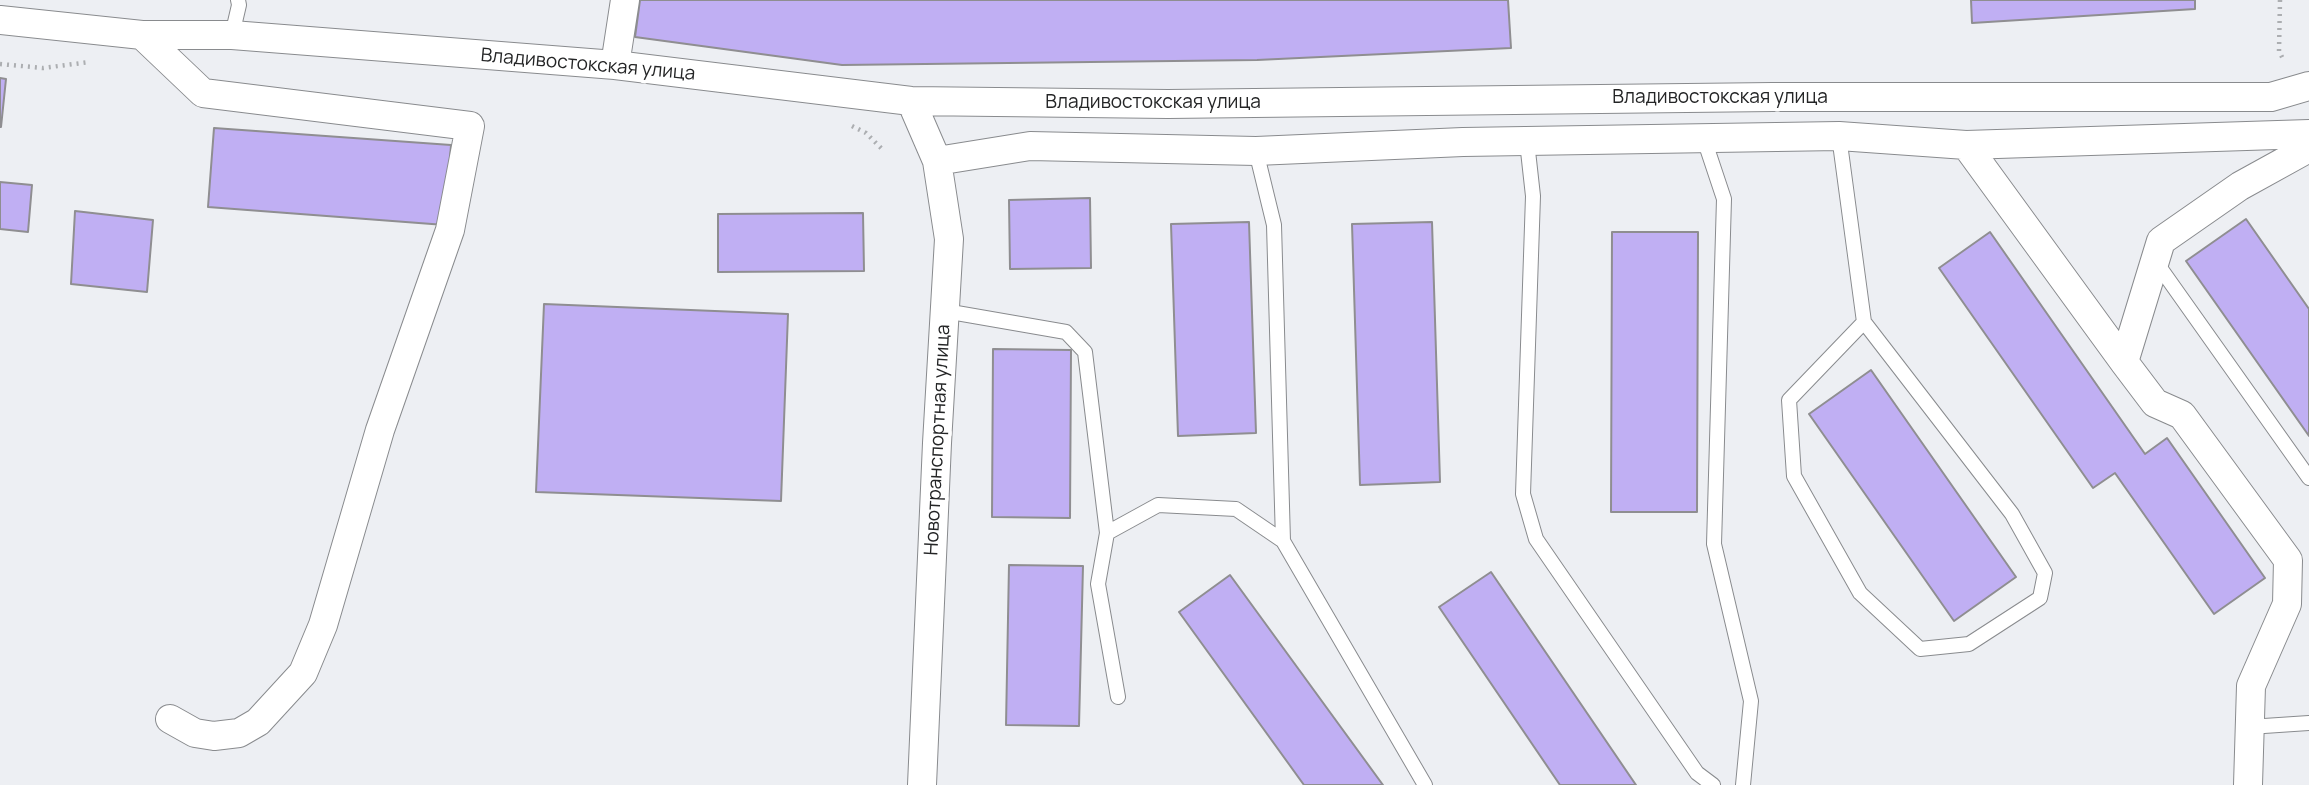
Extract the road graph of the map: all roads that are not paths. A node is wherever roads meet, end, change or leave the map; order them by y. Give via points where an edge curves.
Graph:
1 (238, 0) edge
2 (625, 0) edge
3 (0, 20) edge
4 (142, 35) junction
5 (232, 36) junction
6 (615, 65) junction
7 (2306, 87) edge
8 (911, 101) junction
9 (2309, 134) edge
10 (1839, 135) junction
11 (1704, 139) junction
12 (1527, 142) junction
13 (1966, 145) junction
14 (2309, 148) edge
15 (1256, 151) junction
16 (937, 161) junction
17 (2156, 262) junction
18 (945, 311) junction
19 (1864, 322) junction
20 (2124, 362) junction
21 (2309, 478) edge
22 (1107, 533) junction
23 (1283, 541) junction
24 (1118, 697) dead end
25 (170, 719) dead end
26 (2309, 723) edge
27 (2249, 727) junction
28 (922, 785) edge
29 (1425, 785) edge
30 (1713, 785) edge
31 (1743, 785) edge
32 (2248, 785) edge

1 - 5 lane
2 - 6 street
3 - 4 street, Владивостокская улица
4 - 5 street, Владивостокская улица
4 - 25 street via 203,93 470,126 450,230 380,430 323,625 303,673 258,722 239,733 195,733
5 - 6 street, Владивостокская улица
6 - 8 street, Владивостокская улица
7 - 8 street, Владивостокская улица via 2272,97 1168,104
8 - 16 street, Новотранспортная улица
9 - 13 street
10 - 11 street
10 - 13 street
10 - 19 lane
11 - 12 street
11 - 31 lane via 1724,199 1714,544 1751,701
12 - 15 street
12 - 30 lane via 1533,196 1523,494 1536,539 1697,774
13 - 20 street
14 - 17 street via 2240,186 2161,241
15 - 16 street via 1030,146
15 - 23 lane via 1274,225
16 - 18 street, Новотранспортная улица via 949,239
17 - 20 street
17 - 21 lane
18 - 22 lane via 1066,332 1085,352
18 - 28 street, Новотранспортная улица
19 - 19 lane via 1789,400 1794,476 1860,593 1920,649 1969,644 2040,598 2045,573 2012,514
20 - 27 street via 2155,403 2182,415 2288,560 2287,604 2251,686
22 - 23 lane via 1158,505 1236,509
22 - 24 lane via 1098,584
23 - 29 lane
26 - 27 lane
27 - 32 street

